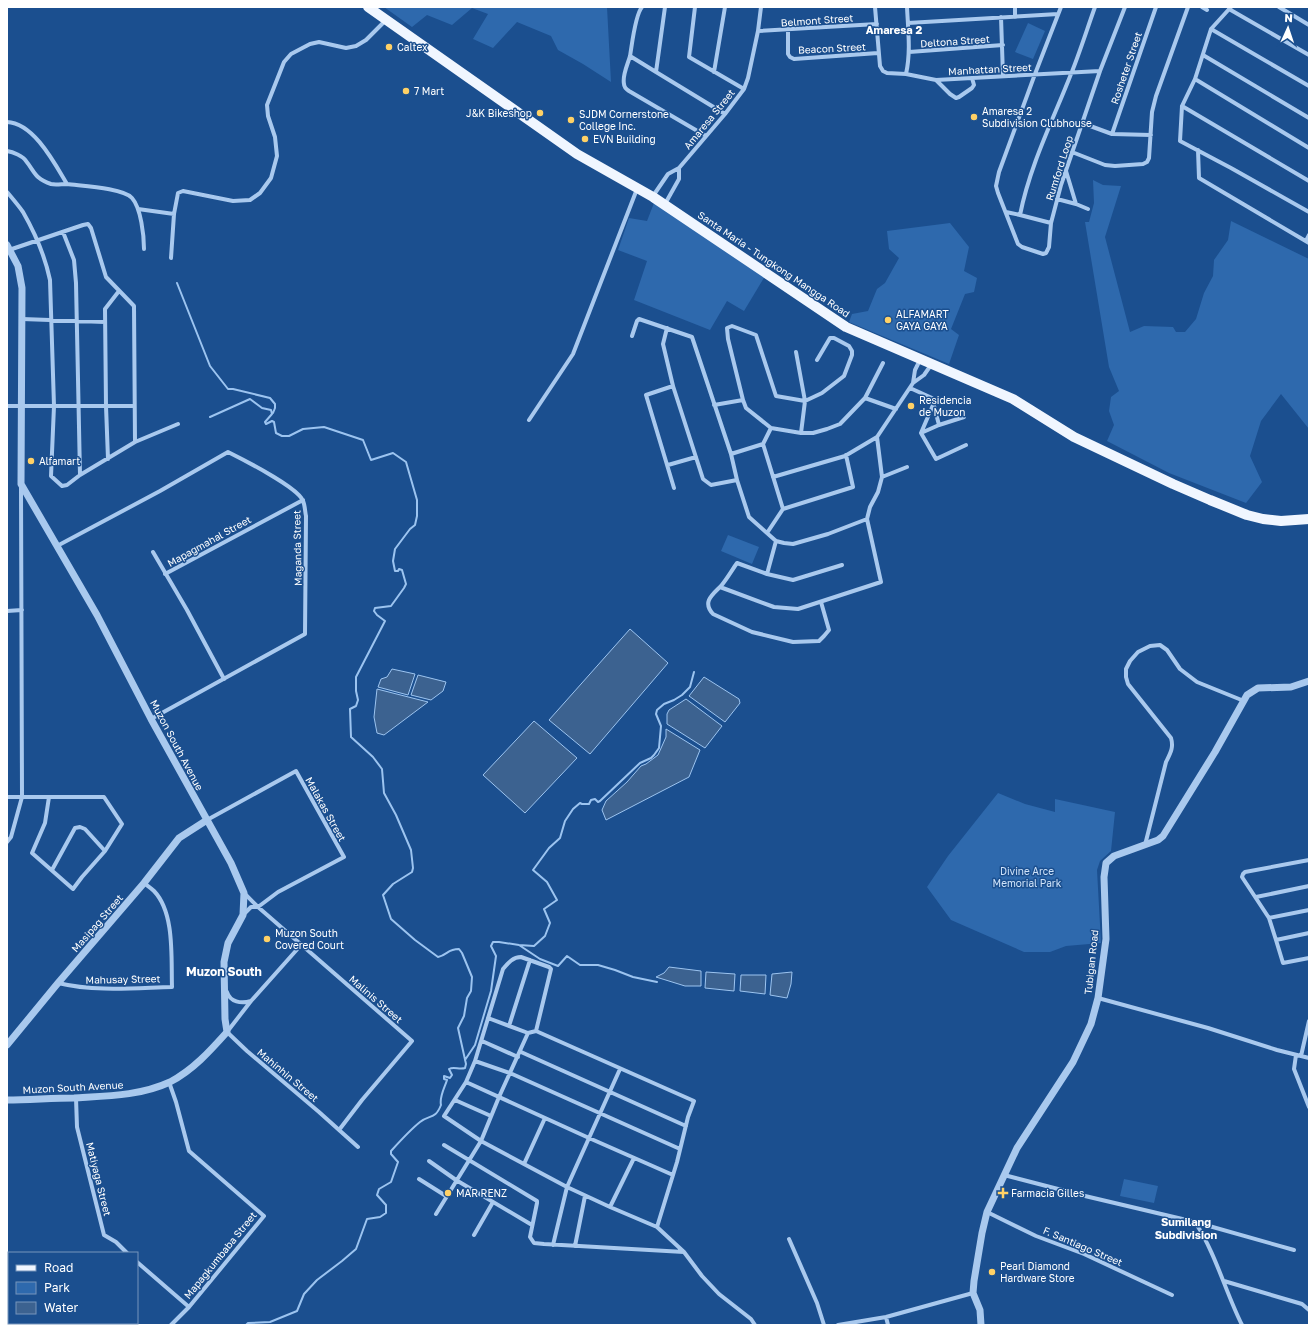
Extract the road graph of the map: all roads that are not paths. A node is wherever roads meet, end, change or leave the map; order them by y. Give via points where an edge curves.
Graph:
1 (368, 7) edge
2 (666, 7) edge
3 (695, 7) edge
4 (726, 7) edge
5 (761, 7) edge
6 (875, 7) edge
7 (907, 7) edge
8 (1015, 7) edge
9 (1061, 7) edge
10 (1095, 7) edge
11 (1125, 7) edge
12 (1156, 7) edge
13 (1188, 7) edge
14 (1202, 7) edge
15 (1279, 7) edge
16 (640, 8) edge
17 (1230, 8) edge
18 (1207, 10) dead end
19 (1058, 14) junction
20 (1001, 17) junction
21 (1015, 17) junction
22 (386, 20) junction
23 (908, 23) junction
24 (876, 24) junction
25 (1309, 24) edge
26 (1211, 29) junction
27 (788, 30) junction
28 (758, 31) junction
29 (1003, 46) junction
30 (909, 52) junction
31 (878, 54) junction
32 (1203, 55) junction
33 (1309, 55) edge
34 (630, 56) junction
35 (1100, 71) junction
36 (656, 72) junction
37 (714, 72) junction
38 (1072, 72) junction
39 (906, 74) junction
40 (1035, 74) junction
41 (1003, 76) junction
42 (972, 78) junction
43 (1195, 79) junction
44 (936, 80) junction
45 (1309, 86) edge
46 (744, 89) junction
47 (1182, 106) junction
48 (725, 114) junction
49 (1309, 118) edge
50 (7, 122) edge
51 (1082, 123) junction
52 (1112, 134) junction
53 (1151, 135) junction
54 (706, 136) junction
55 (1309, 148) edge
56 (7, 150) edge
57 (1198, 150) junction
58 (1072, 152) junction
59 (679, 168) junction
60 (1066, 170) junction
61 (1309, 181) edge
62 (66, 184) junction
63 (637, 189) junction
64 (7, 192) edge
65 (653, 197) junction
66 (1057, 199) junction
67 (1076, 204) junction
68 (665, 205) junction
69 (138, 209) junction
70 (1088, 210) dead end
71 (1006, 212) junction
72 (1309, 212) edge
73 (174, 214) junction
74 (1020, 215) junction
75 (1051, 223) junction
76 (63, 232) junction
77 (1309, 235) edge
78 (37, 240) junction
79 (1308, 242) edge
80 (8, 248) edge
81 (144, 249) dead end
82 (171, 258) dead end
83 (119, 291) junction
84 (22, 319) junction
85 (51, 319) junction
86 (78, 321) junction
87 (105, 322) junction
88 (667, 328) junction
89 (632, 336) dead end
90 (796, 352) dead end
91 (920, 358) junction
92 (816, 360) dead end
93 (883, 363) dead end
94 (933, 364) junction
95 (913, 382) junction
96 (673, 386) junction
97 (910, 388) junction
98 (865, 398) junction
99 (743, 400) junction
100 (805, 401) junction
101 (714, 405) junction
102 (933, 405) junction
103 (7, 406) edge
104 (22, 406) junction
105 (54, 406) junction
106 (79, 406) junction
107 (106, 406) junction
108 (134, 406) junction
109 (896, 409) junction
110 (964, 417) dead end
111 (529, 420) dead end
112 (178, 424) dead end
113 (939, 425) junction
114 (771, 428) junction
115 (801, 433) junction
116 (921, 433) junction
117 (877, 438) junction
118 (135, 442) junction
119 (763, 444) junction
120 (966, 445) dead end
121 (731, 454) junction
122 (846, 455) junction
123 (696, 457) junction
124 (108, 459) junction
125 (668, 464) junction
126 (907, 467) dead end
127 (80, 475) junction
128 (773, 477) junction
129 (882, 477) junction
130 (736, 480) junction
131 (21, 484) junction
132 (674, 488) dead end
133 (303, 500) junction
134 (783, 509) junction
135 (867, 518) junction
136 (1309, 519) edge
137 (767, 533) junction
138 (776, 540) junction
139 (56, 546) junction
140 (153, 552) dead end
141 (842, 566) dead end
142 (165, 574) junction
143 (766, 574) junction
144 (720, 587) junction
145 (820, 602) junction
146 (7, 610) edge
147 (22, 610) junction
148 (224, 679) junction
149 (1309, 680) edge
150 (1244, 701) junction
151 (151, 719) junction
152 (7, 797) edge
153 (22, 797) junction
154 (49, 797) junction
155 (207, 820) junction
156 (7, 842) edge
157 (1145, 845) junction
158 (104, 851) junction
159 (1309, 860) edge
160 (52, 870) junction
161 (144, 883) junction
162 (1309, 886) edge
163 (244, 892) junction
164 (1256, 897) junction
165 (258, 907) junction
166 (1309, 910) edge
167 (243, 914) junction
168 (1269, 918) junction
169 (1309, 933) edge
170 (1276, 940) junction
171 (301, 945) junction
172 (1309, 958) edge
173 (530, 960) junction
174 (58, 983) junction
175 (225, 985) junction
176 (1098, 998) junction
177 (251, 1001) junction
178 (488, 1018) junction
179 (1309, 1021) edge
180 (509, 1026) junction
181 (536, 1031) junction
182 (227, 1032) junction
183 (528, 1033) junction
184 (482, 1041) junction
185 (7, 1045) edge
186 (521, 1052) junction
187 (1298, 1056) junction
188 (518, 1057) junction
189 (1309, 1058) edge
190 (475, 1061) junction
191 (620, 1069) junction
192 (510, 1073) junction
193 (169, 1082) junction
194 (466, 1082) junction
195 (609, 1091) junction
196 (498, 1097) junction
197 (76, 1098) junction
198 (7, 1100) edge
199 (455, 1100) junction
200 (1309, 1107) edge
201 (600, 1114) junction
202 (491, 1116) junction
203 (545, 1118) junction
204 (686, 1126) junction
205 (339, 1130) junction
206 (589, 1138) junction
207 (481, 1141) junction
208 (444, 1145) dead end
209 (358, 1147) dead end
210 (680, 1149) junction
211 (634, 1158) junction
212 (468, 1160) junction
213 (428, 1161) dead end
214 (524, 1164) junction
215 (673, 1175) junction
216 (1004, 1175) junction
217 (418, 1179) dead end
218 (456, 1180) junction
219 (567, 1187) junction
220 (446, 1196) junction
221 (585, 1196) junction
222 (493, 1202) junction
223 (610, 1207) junction
224 (987, 1212) junction
225 (436, 1214) dead end
226 (1195, 1222) junction
227 (532, 1225) junction
228 (657, 1227) junction
229 (474, 1235) dead end
230 (788, 1239) dead end
231 (552, 1245) junction
232 (575, 1246) junction
233 (1294, 1250) dead end
234 (126, 1252) edge
235 (684, 1252) junction
236 (138, 1263) edge
237 (1224, 1281) junction
238 (974, 1293) junction
239 (1172, 1295) dead end
240 (189, 1307) junction
241 (1309, 1310) edge
242 (886, 1317) junction
243 (171, 1325) edge
244 (755, 1325) edge
245 (824, 1325) edge
246 (838, 1325) edge
247 (888, 1325) edge
248 (981, 1325) edge
249 (1242, 1325) edge

1 - 22 main road, Santa Maria - Tungkong Mangga Road
2 - 36 street
3 - 37 street via 689,57
4 - 37 street
5 - 28 street, Amaresa Street
6 - 24 street
7 - 23 street
8 - 21 street
9 - 19 street
10 - 38 street
11 - 35 street, Rumford Loop
12 - 52 street, Rosheter Street
13 - 53 street via 1156,96
14 - 18 street
15 - 25 street
16 - 34 street
17 - 26 street
17 - 33 street
19 - 21 street
19 - 40 street
20 - 21 street
20 - 23 street
20 - 29 street
22 - 63 main road, Santa Maria - Tungkong Mangga Road via 577,154
22 - 73 street via 366,40 356,46 346,48 319,42 310,44 291,54 284,62 267,105 277,156 270,178 260,193 250,200 233,201 183,191 178,193
23 - 30 street
24 - 27 street, Belmont Street
24 - 31 street
26 - 32 street
26 - 45 street
27 - 28 street, Belmont Street
27 - 31 street, Beacon Street via 788,54 794,59
28 - 46 street, Amaresa Street
29 - 30 street, Deltona Street
29 - 41 street
30 - 39 street
31 - 39 street, Manhattan Street via 883,71
32 - 43 street
32 - 49 street
34 - 36 street
34 - 54 street via 624,81 629,91
35 - 38 street, Manhattan Street
35 - 51 street, Rumford Loop
36 - 48 street
37 - 46 street
38 - 40 street, Manhattan Street
38 - 74 street via 1042,142
39 - 44 street, Manhattan Street
40 - 41 street, Manhattan Street
40 - 71 street via 996,186
41 - 42 street, Manhattan Street
42 - 44 street, Manhattan Street
42 - 44 street via 974,85 959,98 950,94
43 - 47 street
43 - 55 street
46 - 48 street, Amaresa Street
47 - 57 street via 1180,141
47 - 61 street
48 - 54 street, Amaresa Street
50 - 62 street via 27,129 55,164
51 - 52 street
51 - 58 street, Rumford Loop
52 - 53 street
53 - 58 street via 1149,158 1143,164 1105,165
54 - 59 street, Amaresa Street
56 - 62 street via 25,160 40,179 52,184
57 - 72 street
57 - 79 street via 1199,178
58 - 60 street, Rumford Loop
59 - 65 street, Amaresa Street via 668,174
59 - 68 street, Amaresa Street via 679,179
60 - 66 street, Rumford Loop
60 - 67 street
62 - 69 street via 116,191 132,198
63 - 65 main road, Santa Maria - Tungkong Mangga Road
63 - 111 street via 573,354
64 - 78 street via 22,211
65 - 68 main road, Santa Maria - Tungkong Mangga Road
66 - 67 street
66 - 75 street, Rumford Loop
67 - 70 street
68 - 91 main road, Santa Maria - Tungkong Mangga Road via 846,326
69 - 73 street
69 - 81 street
71 - 74 street
71 - 75 street, Rumford Loop via 1018,244 1039,254 1048,250
73 - 82 street
74 - 75 street
76 - 78 street
76 - 83 street via 88,224 106,277
76 - 86 street via 74,260
77 - 79 street
78 - 80 street
78 - 85 street via 50,280
80 - 84 street via 18,266 22,288
83 - 87 street via 105,309
83 - 108 street via 134,306
84 - 85 street
84 - 104 street
85 - 86 street
85 - 105 street
86 - 87 street
86 - 106 street
87 - 107 street
88 - 89 street via 639,319
88 - 96 street via 663,344
88 - 101 street via 692,337
90 - 100 street
91 - 94 main road, Santa Maria - Tungkong Mangga Road
91 - 95 street
92 - 100 street via 830,338 849,346 852,351 844,376 822,393
93 - 98 street
94 - 95 street via 924,375
94 - 136 main road, Santa Maria - Tungkong Mangga Road via 1013,399 1074,437 1210,500 1263,519
95 - 97 street
96 - 123 street
96 - 125 street via 646,395
97 - 102 street via 932,398
97 - 109 street
98 - 109 street
98 - 115 street via 840,424 814,433
99 - 100 street via 728,339 728,328 732,326 756,335 776,396
99 - 101 street
99 - 114 street via 746,408
100 - 115 street
101 - 121 street
102 - 113 street
102 - 116 street
103 - 104 street
104 - 105 street
104 - 131 street
105 - 106 street
105 - 127 street via 51,476 62,486
106 - 107 street
106 - 127 street
107 - 108 street
107 - 124 street
108 - 118 street
109 - 117 street
110 - 113 street
112 - 118 street
113 - 116 street
114 - 115 street
114 - 119 street
116 - 120 street via 936,459
117 - 122 street
117 - 129 street
118 - 124 street
119 - 121 street
119 - 128 street
121 - 130 street
122 - 128 street
122 - 134 street via 853,487
123 - 125 street
123 - 130 street via 703,479 711,485
124 - 127 street
125 - 132 street
126 - 129 street
128 - 134 street
129 - 135 street
130 - 137 street via 749,517
131 - 139 street, Muzon South Avenue
131 - 147 street
133 - 139 street, Maganda Street via 291,488 228,452
133 - 142 street, Mapagmahal Street
133 - 148 street, Maganda Street via 306,516 305,634
134 - 137 street
135 - 138 street via 828,534 793,544
135 - 145 street via 881,582
137 - 138 street
138 - 143 street
139 - 151 street, Muzon South Avenue
140 - 142 street
141 - 143 street via 793,580
142 - 148 street, Mapagmahal Street
143 - 144 street via 737,563
144 - 145 street via 774,607 798,609
144 - 145 street via 715,590 708,602 708,609 713,614 752,632 793,642 819,641 829,630
146 - 147 street
147 - 153 street
148 - 151 street, Maganda Street
149 - 150 street, Tubigan Road via 1291,687 1258,688 1247,695
150 - 157 street, Tubigan Road via 1166,832 1158,840
150 - 157 street via 1197,682 1180,669 1167,650 1160,646 1150,646 1138,652 1130,661 1126,669 1128,684 1173,744
151 - 155 street, Muzon South Avenue
152 - 153 street
153 - 154 street
153 - 156 street via 11,837
154 - 158 street via 104,797 122,824
154 - 160 street via 45,823 32,853
155 - 161 street, Masipag Street via 179,838
155 - 163 street, Muzon South Avenue
155 - 165 street, Malakas Street via 296,771 344,857 278,892
157 - 176 street, Tubigan Road via 1114,856 1106,863 1106,939
158 - 160 street via 73,889
158 - 160 street via 85,829 75,828
159 - 164 street via 1242,874
161 - 174 street, Masipag Street
161 - 174 street, Mahusay Street via 161,901 170,925 172,986 102,989 77,988
162 - 164 street
163 - 165 street, Malinis Street
163 - 167 street, Muzon South Avenue
164 - 168 street
165 - 167 street via 250,907
165 - 171 street, Malinis Street
166 - 168 street
167 - 175 street, Muzon South Avenue via 226,950
168 - 170 street
169 - 170 street
170 - 172 street via 1283,963
171 - 177 street
171 - 205 street, Malinis Street via 412,1041
173 - 178 street via 517,957 503,968
173 - 180 street
173 - 181 street via 551,969
174 - 185 street, Masipag Street
175 - 177 street via 228,995 233,1000 242,1003
175 - 182 street, Muzon South Avenue
176 - 187 street
176 - 216 street, Tubigan Road via 1074,1062 1017,1148
177 - 182 street
178 - 180 street
178 - 184 street
179 - 187 street
180 - 183 street
181 - 183 street
181 - 191 street
182 - 193 street, Muzon South Avenue via 200,1061
182 - 205 street, Mahinhin Street
183 - 186 street
184 - 188 street
184 - 190 street
186 - 188 street
186 - 195 street
187 - 189 street
187 - 200 street via 1294,1069
188 - 192 street
190 - 192 street
190 - 194 street
191 - 195 street
191 - 204 street via 694,1101
192 - 196 street
192 - 201 street
193 - 197 street, Muzon South Avenue via 129,1094
193 - 240 street, Mapagkumbaba Street via 189,1151 264,1216
194 - 196 street
194 - 199 street
195 - 201 street
195 - 204 street
196 - 202 street
196 - 203 street
197 - 198 street, Muzon South Avenue
197 - 234 street, Matiyaga Street via 77,1127 104,1235
199 - 202 street
199 - 207 street via 444,1116
201 - 206 street
201 - 210 street
202 - 207 street
203 - 206 street
203 - 214 street
204 - 210 street
205 - 209 street, Mahinhin Street
206 - 211 street
206 - 219 street
207 - 212 street
207 - 214 street
208 - 212 street
210 - 215 street
211 - 215 street
211 - 223 street
212 - 218 street
212 - 227 street via 537,1200
213 - 218 street
214 - 219 street
215 - 228 street
216 - 224 street, Tubigan Road
216 - 226 street
217 - 220 street
218 - 220 street
218 - 222 street
219 - 221 street
219 - 231 street
220 - 225 street
221 - 223 street
221 - 232 street
222 - 227 street
222 - 229 street
223 - 228 street
224 - 238 street, Tubigan Road
224 - 239 street, F. Santiago Street
226 - 233 street
226 - 237 street
227 - 231 street via 531,1241
228 - 235 street
230 - 245 street via 817,1303
231 - 232 street
232 - 235 street
235 - 244 street via 719,1294
236 - 240 street
237 - 241 street via 1302,1304
237 - 249 street
238 - 242 street
238 - 248 street, Tubigan Road via 980,1310
240 - 243 street
242 - 246 street
242 - 247 street

